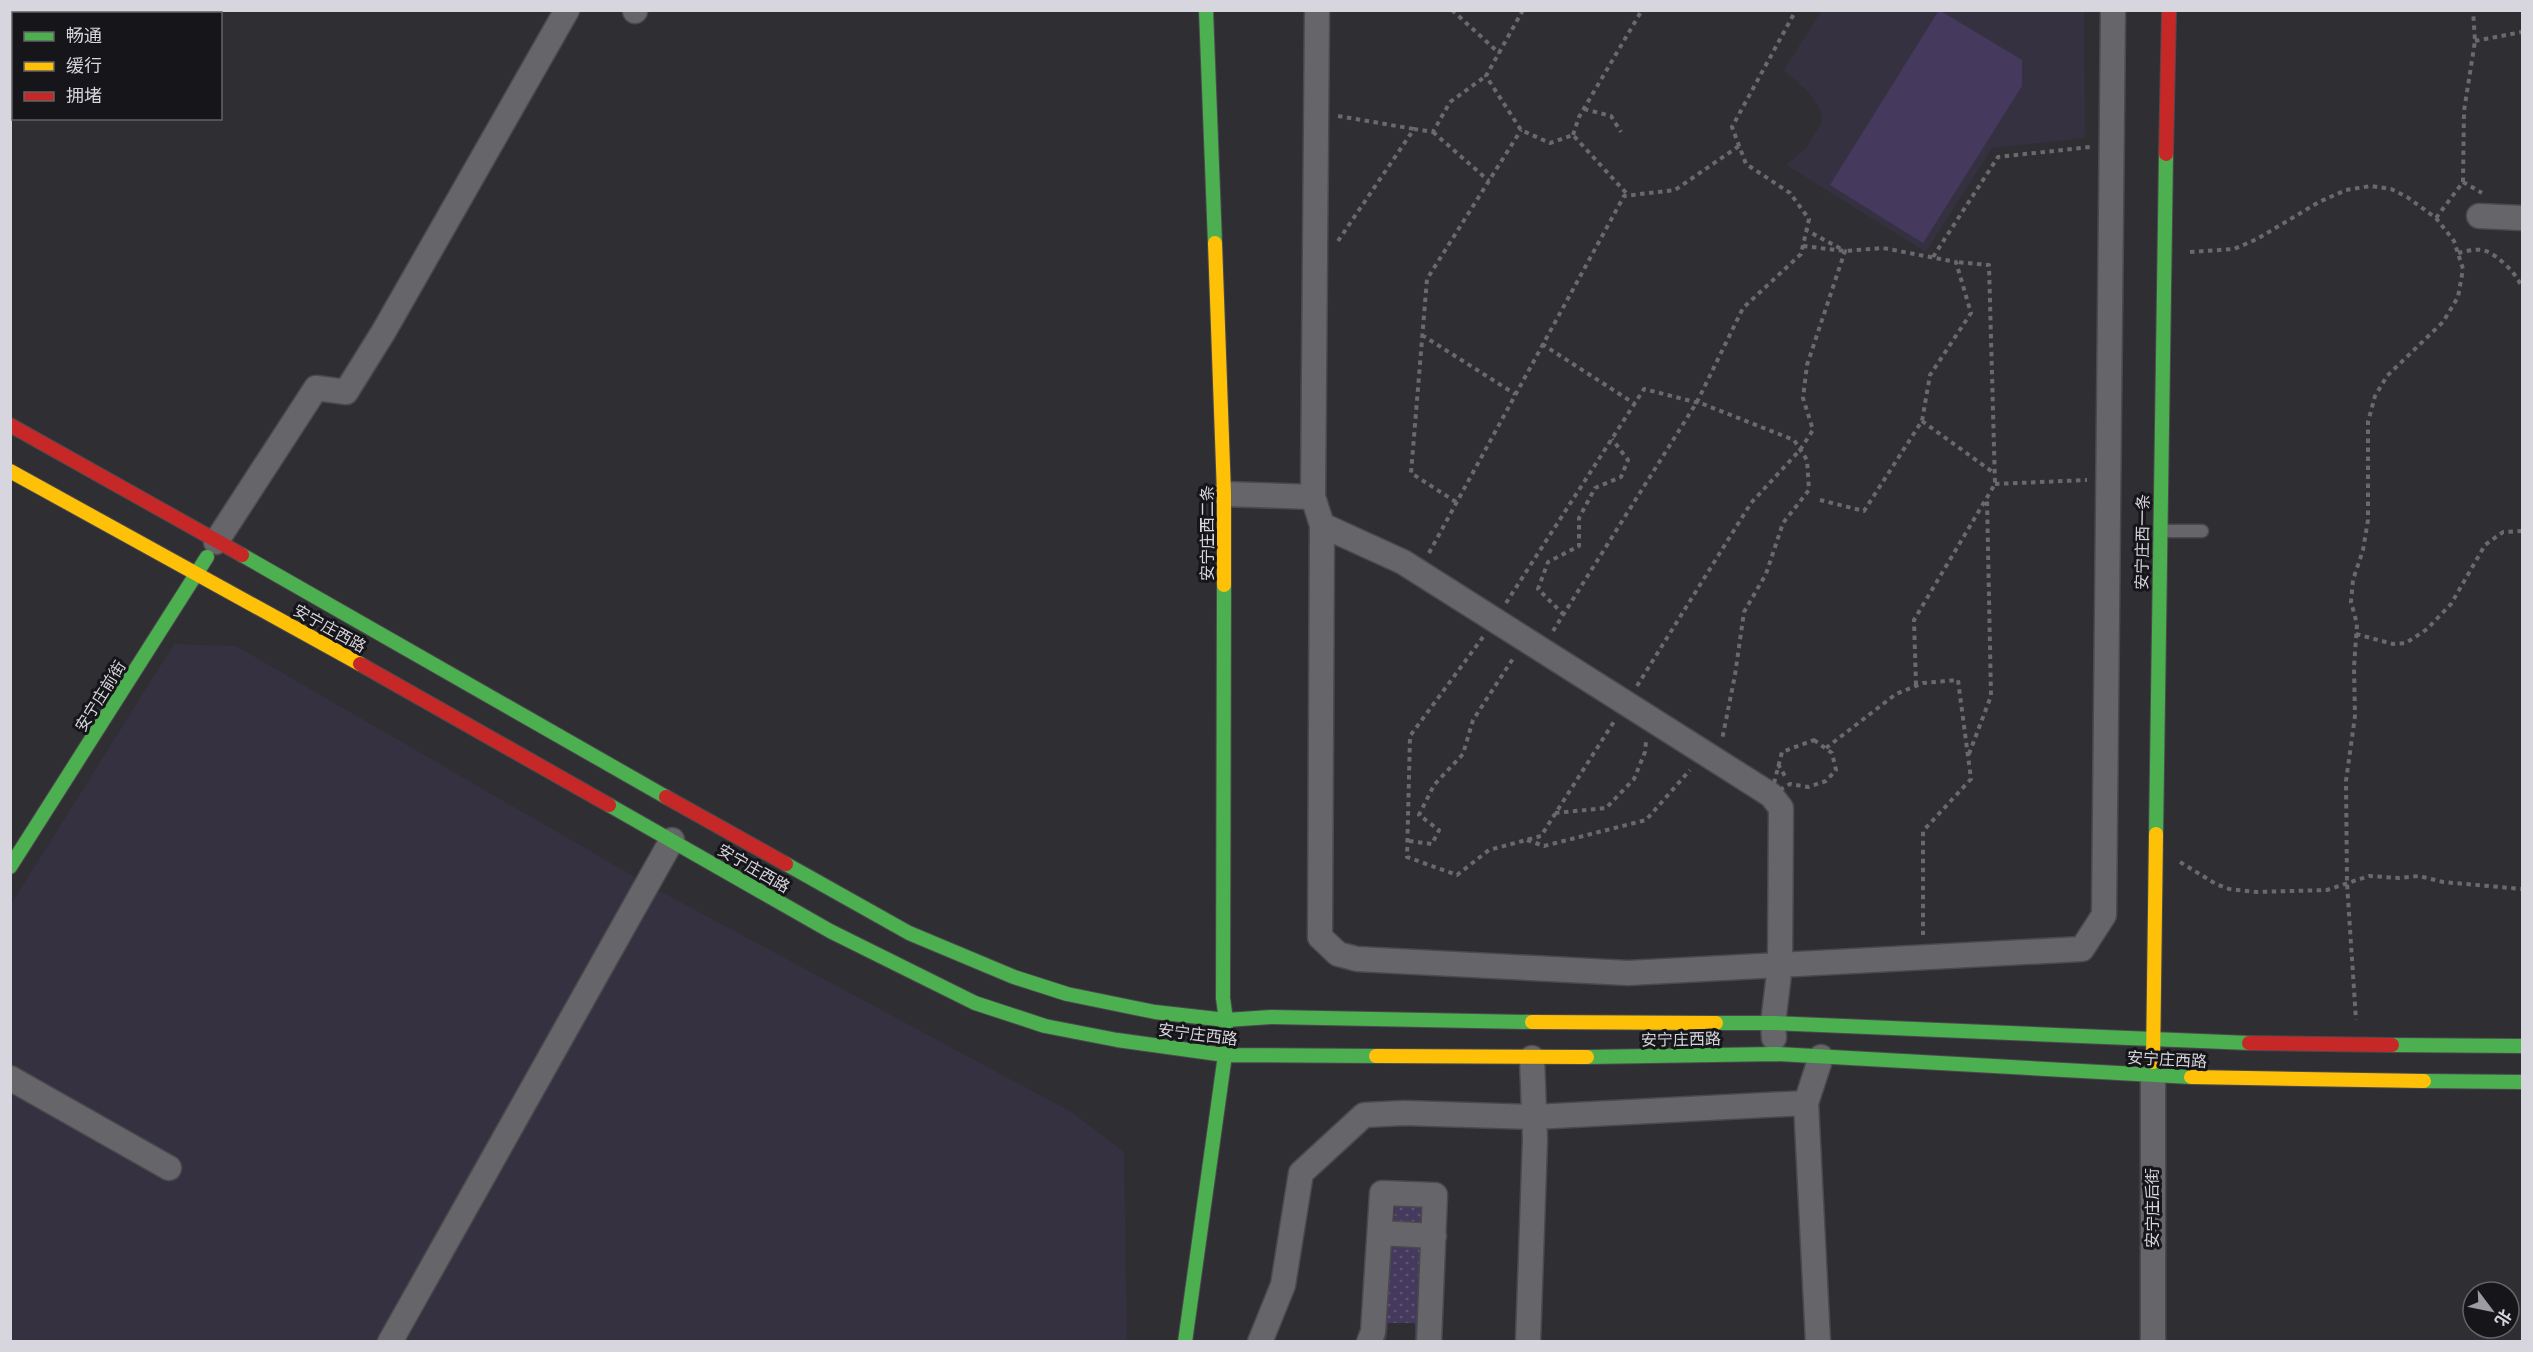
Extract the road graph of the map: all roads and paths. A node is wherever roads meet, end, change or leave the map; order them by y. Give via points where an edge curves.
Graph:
1 (567, 10) edge
2 (1206, 10) edge
3 (1317, 10) edge
4 (1452, 10) edge
5 (1523, 10) edge
6 (1642, 10) edge
7 (1796, 10) edge
8 (2113, 10) edge
9 (2169, 10) edge
10 (2473, 10) edge
11 (2523, 33) edge
12 (2475, 41) junction
13 (1499, 53) junction
14 (1486, 76) junction
15 (1584, 109) junction
16 (1316, 112) junction
17 (1414, 129) junction
18 (1521, 130) junction
19 (1433, 132) junction
20 (1621, 132) dead end
21 (1573, 135) junction
22 (2112, 145) junction
23 (1739, 146) junction
24 (1489, 181) junction
25 (1628, 196) junction
26 (2479, 216) dead end
27 (2436, 218) junction
28 (2523, 219) edge
29 (1806, 230) junction
30 (1335, 246) dead end
31 (1803, 246) junction
32 (1845, 251) junction
33 (2186, 252) dead end
34 (2458, 253) junction
35 (1933, 258) junction
36 (1956, 262) junction
37 (2523, 288) edge
38 (1422, 334) junction
39 (1542, 344) junction
40 (1515, 394) junction
41 (1697, 402) junction
42 (1635, 404) junction
43 (1922, 421) junction
44 (10, 425) edge
45 (1612, 439) junction
46 (1800, 450) junction
47 (10, 471) edge
48 (1995, 474) junction
49 (2108, 479) junction
50 (1995, 484) junction
51 (1224, 494) junction
52 (1313, 497) junction
53 (1987, 497) junction
54 (1820, 500) dead end
55 (1456, 502) junction
56 (1322, 525) junction
57 (2159, 531) junction
58 (2202, 531) dead end
59 (2523, 531) edge
60 (216, 542) junction
61 (1419, 572) junction
62 (196, 575) junction
63 (1564, 615) junction
64 (1496, 620) junction
65 (2356, 634) junction
66 (1534, 644) junction
67 (1916, 685) junction
68 (1626, 703) junction
69 (1648, 718) junction
70 (1826, 748) junction
71 (1968, 755) junction
72 (1711, 758) junction
73 (1778, 764) junction
74 (1780, 790) junction
75 (1556, 813) junction
76 (672, 840) junction
77 (1526, 840) junction
78 (1409, 841) junction
79 (2169, 863) dead end
80 (10, 867) edge
81 (2347, 883) junction
82 (2523, 889) edge
83 (1922, 958) junction
84 (1780, 966) junction
85 (1226, 1020) junction
86 (1773, 1023) junction
87 (2152, 1040) junction
88 (2357, 1045) junction
89 (2523, 1046) edge
90 (1776, 1054) junction
91 (1225, 1055) junction
92 (1532, 1058) junction
93 (1821, 1058) junction
94 (2153, 1075) junction
95 (10, 1078) edge
96 (2523, 1083) edge
97 (1806, 1103) junction
98 (1534, 1117) junction
99 (169, 1168) dead end
100 (1380, 1233) junction
101 (1434, 1236) junction
102 (390, 1341) edge
103 (1185, 1341) edge
104 (1260, 1341) edge
105 (1369, 1341) edge
106 (1430, 1341) edge
107 (1528, 1341) edge
108 (1818, 1341) edge
109 (2153, 1341) edge

1 - 60 street via 346,392 315,388
2 - 51 main road, 安宁庄西二条
3 - 16 street
4 - 13 path
5 - 13 path
6 - 15 path
7 - 23 path via 1732,127
8 - 22 street
9 - 57 main road, 安宁庄西一条
10 - 12 path
11 - 12 path
12 - 27 path via 2464,111 2463,182
13 - 14 path
14 - 18 path
14 - 19 path via 1450,102
15 - 20 path via 1611,116
15 - 21 path
16 - 17 path
16 - 52 street
17 - 19 path
17 - 30 path
18 - 21 path via 1550,143
18 - 24 path
19 - 24 path
21 - 25 path
22 - 35 path via 1998,157
22 - 49 street
23 - 25 path via 1675,190
23 - 29 path via 1746,164 1790,193 1809,219
24 - 38 path via 1427,279
25 - 39 path via 1624,196
26 - 28 street
27 - 33 path via 2408,197 2371,186 2346,190 2319,202 2234,249
27 - 34 path
29 - 31 path
29 - 32 path
31 - 32 path
31 - 41 path via 1800,254 1743,308
32 - 35 path via 1884,248
32 - 46 path via 1807,365 1803,398 1813,430
34 - 37 path via 2487,251 2503,263
34 - 65 path via 2463,269 2458,297 2443,322 2395,367 2374,396 2368,422 2368,520 2351,602
35 - 36 path
36 - 43 path via 1971,313 1930,375
36 - 48 path via 1989,265
38 - 40 path
38 - 55 path via 1411,473
39 - 40 path
39 - 42 path
40 - 55 path
41 - 42 path via 1644,389
41 - 46 path via 1794,440
41 - 63 path
42 - 45 path
43 - 48 path
43 - 54 path via 1864,511
44 - 60 main road, 安宁庄西路
45 - 63 path via 1628,460 1621,477 1595,488 1579,518 1579,546 1548,562 1538,589
45 - 64 path
46 - 68 path via 1751,503
46 - 72 path via 1807,460 1809,490 1783,523 1766,574 1744,612 1736,675
47 - 62 main road, 安宁庄西路
48 - 50 path
49 - 50 path
49 - 83 street via 2104,915 2082,949
50 - 53 path
51 - 52 street
51 - 85 main road, 安宁庄西二条
52 - 56 street
53 - 67 path via 1914,620
53 - 71 path via 1990,696
55 - 61 path
56 - 61 street
56 - 84 street via 1320,938 1338,954 1357,959 1628,973
57 - 58 lane
57 - 87 main road, 安宁庄西一条
59 - 65 path via 2502,532 2485,545 2451,604 2427,629 2406,643 2393,644
60 - 62 main road, 安宁庄前街
60 - 85 main road, 安宁庄西路 via 909,933 1014,977 1067,994 1155,1012
61 - 64 street
62 - 76 main road, 安宁庄西路
62 - 80 main road, 安宁庄前街
63 - 66 path
64 - 66 street
64 - 78 path via 1410,736
65 - 81 path via 2355,716 2346,781
66 - 68 street
66 - 78 path via 1473,720 1463,754 1434,785 1419,815 1439,830 1432,844
67 - 70 path via 1896,694
67 - 71 path via 1958,680
68 - 69 street
68 - 75 path
69 - 72 street
69 - 75 path via 1645,752 1634,779 1606,808
70 - 73 path via 1815,740 1782,752
70 - 74 path via 1832,753 1836,770 1826,781
71 - 83 path via 1971,779 1923,831
72 - 74 street
72 - 77 path via 1646,820 1544,846
73 - 74 path
73 - 74 path
74 - 84 street
75 - 77 path via 1541,836
76 - 91 main road, 安宁庄西路 via 830,931 975,1004 1045,1026
76 - 102 street
77 - 78 path via 1489,850 1457,875 1407,857
79 - 81 path via 2181,862 2229,889 2327,890
81 - 82 path via 2369,876 2419,876
81 - 88 path
83 - 84 street
84 - 86 street
85 - 86 main road, 安宁庄西路 via 1271,1017
85 - 91 main road, 安宁庄西二条
86 - 87 main road, 安宁庄西路
86 - 90 street
87 - 88 main road, 安宁庄西路
87 - 94 main road, 安宁庄西一条
88 - 89 main road, 安宁庄西路
90 - 92 main road, 安宁庄西路
90 - 93 main road, 安宁庄西路
91 - 92 main road, 安宁庄西路
91 - 103 main road, 安宁庄西二条
92 - 98 street
93 - 94 main road, 安宁庄西路
93 - 97 street
94 - 96 main road, 安宁庄西路
94 - 109 street, 安宁庄后街
95 - 99 street
97 - 98 street
97 - 108 street
98 - 104 street via 1364,1114 1301,1173 1283,1285
98 - 107 street
100 - 101 street
100 - 101 street via 1382,1193 1435,1195
100 - 105 street via 1373,1332
101 - 106 street

